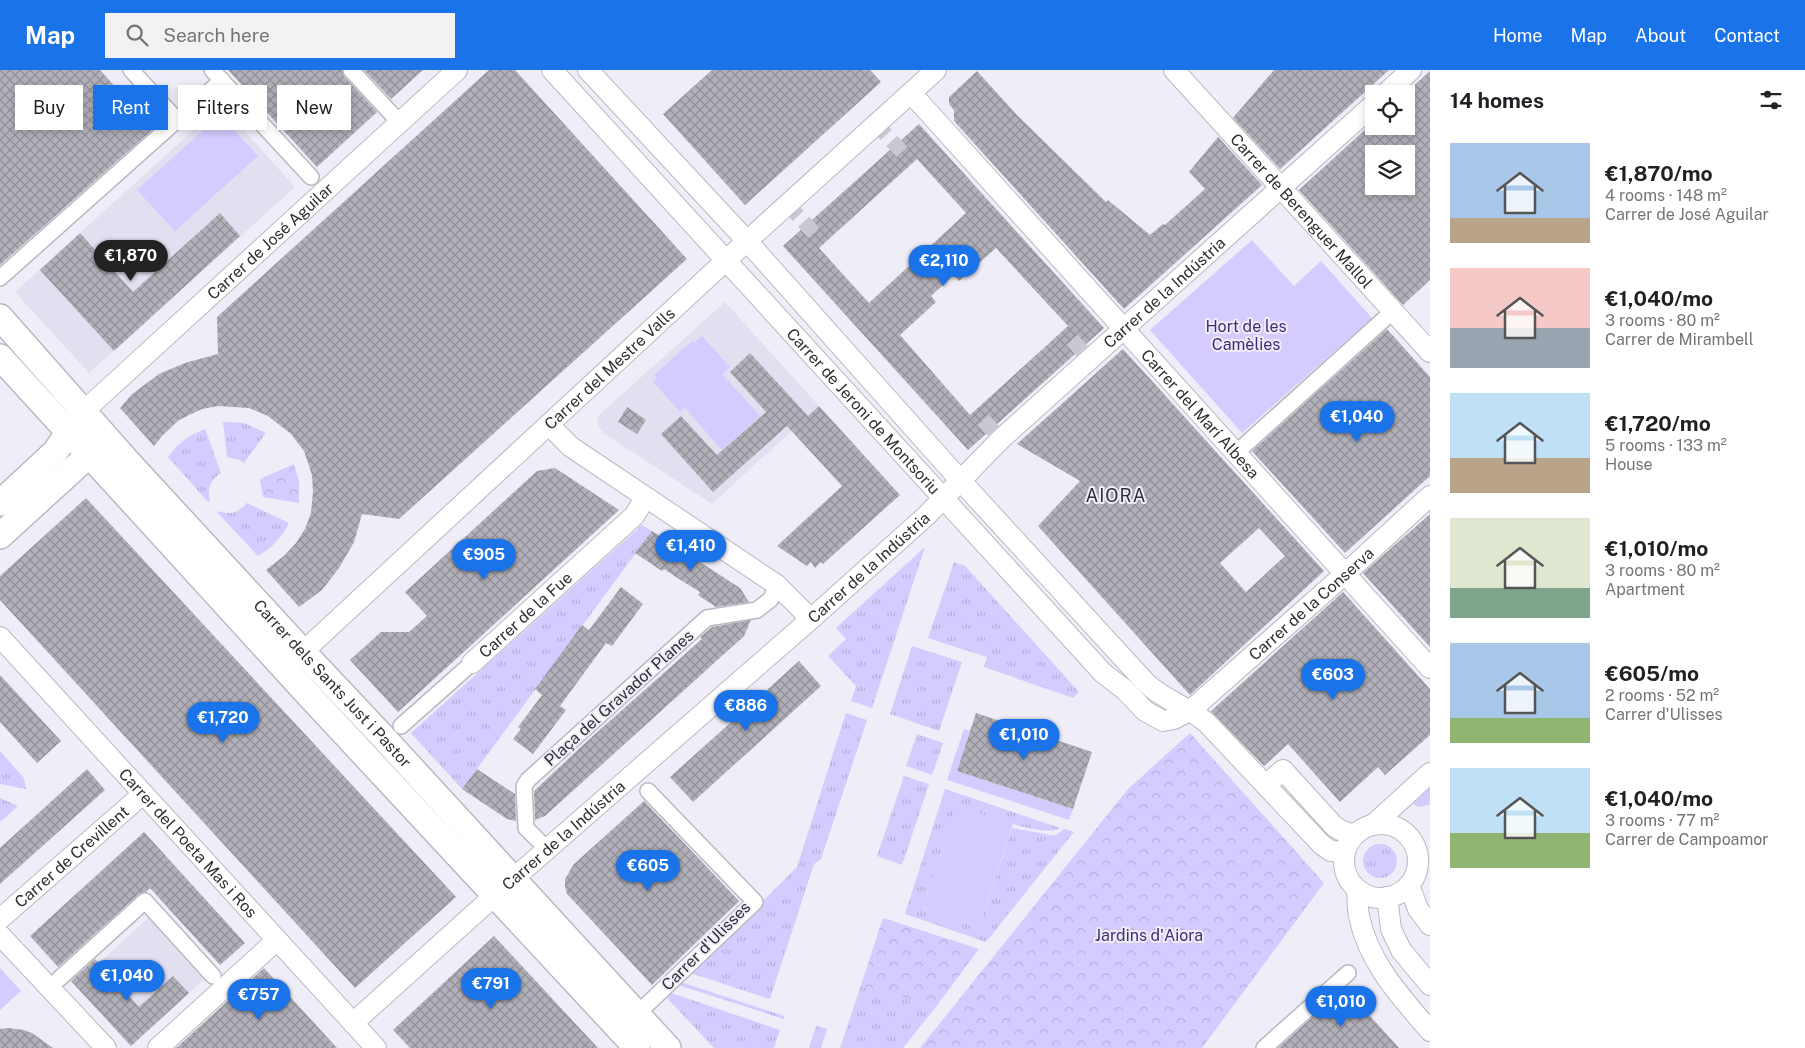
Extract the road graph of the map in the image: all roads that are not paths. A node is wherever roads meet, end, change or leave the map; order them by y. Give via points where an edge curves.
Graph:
1 (131, 70) edge
2 (352, 70) edge
3 (457, 70) edge
4 (552, 70) edge
5 (588, 70) edge
6 (1174, 70) edge
7 (1411, 70) edge
8 (927, 73) edge
9 (217, 75) edge
10 (1395, 85) edge
11 (911, 93) junction
12 (1365, 112) edge
13 (177, 120) junction
14 (399, 122) junction
15 (311, 177) dead end
16 (1280, 188) junction
17 (747, 241) junction
18 (727, 261) junction
19 (0, 278) edge
20 (1393, 311) junction
21 (0, 317) edge
22 (1124, 329) junction
23 (1430, 352) edge
24 (0, 357) edge
25 (84, 410) junction
26 (549, 425) junction
27 (69, 432) junction
28 (108, 438) junction
29 (1236, 453) junction
30 (89, 455) junction
31 (960, 480) junction
32 (1430, 496) edge
33 (646, 498) junction
34 (943, 498) junction
35 (0, 503) edge
36 (0, 536) edge
37 (1345, 574) junction
38 (777, 585) junction
39 (811, 619) junction
40 (0, 637) edge
41 (303, 652) junction
42 (472, 663) joint
43 (1430, 668) edge
44 (284, 669) junction
45 (1191, 710) junction
46 (401, 726) dead end
47 (1430, 773) edge
48 (1266, 785) junction
49 (648, 791) dead end
50 (143, 794) junction
51 (1373, 825) junction
52 (1355, 835) junction
53 (546, 850) junction
54 (1345, 852) junction
55 (1430, 864) edge
56 (513, 879) junction
57 (1411, 882) junction
58 (1357, 889) junction
59 (494, 896) junction
60 (1387, 897) junction
61 (0, 919) edge
62 (1430, 925) edge
63 (0, 935) edge
64 (276, 940) junction
65 (1348, 973) dead end
66 (213, 976) dead end
67 (59, 979) dead end
68 (1430, 985) edge
69 (636, 1015) junction
70 (353, 1023) junction
71 (1430, 1031) edge
72 (106, 1048) edge
73 (158, 1048) edge
74 (376, 1048) edge
75 (637, 1048) edge
76 (668, 1048) edge
77 (1264, 1048) edge

1 - 13 street
2 - 14 street
3 - 14 street, Carrer de José Aguilar
4 - 18 street, Carrer de Jeroni de Montsoriu
5 - 17 street, Carrer de Jeroni de Montsoriu
6 - 16 street, Carrer de Berenguer Mallol
7 - 10 street
8 - 11 street, Carrer del Mestre Valls
9 - 13 street
9 - 15 street
11 - 17 street, Carrer del Mestre Valls
11 - 22 street, Carrer del Marí Albesa
12 - 16 street, Carrer de la Indústria
13 - 19 street
14 - 25 street, Carrer de José Aguilar
16 - 20 street, Carrer de Berenguer Mallol
16 - 22 street, Carrer de la Indústria
17 - 18 street, Carrer del Mestre Valls
17 - 31 street, Carrer de Jeroni de Montsoriu
18 - 26 street, Carrer del Mestre Valls
18 - 34 street, Carrer de Jeroni de Montsoriu
20 - 23 street, Carrer de Berenguer Mallol
20 - 29 street
21 - 25 street, Carrer dels Sants Just i Pastor
22 - 29 street, Carrer del Marí Albesa
22 - 31 street, Carrer de la Indústria
24 - 27 street, Carrer dels Sants Just i Pastor
25 - 27 street
25 - 28 street, Carrer dels Sants Just i Pastor
26 - 33 street via 570,447
26 - 41 street, Carrer del Mestre Valls
27 - 30 street, Carrer dels Sants Just i Pastor
27 - 35 street via 55,452
28 - 30 street
28 - 41 street, Carrer dels Sants Just i Pastor
29 - 37 street, Carrer del Marí Albesa
30 - 36 street
30 - 44 street, Carrer dels Sants Just i Pastor
31 - 34 street, Carrer de la Indústria
31 - 45 street, Carrer de Jeroni de Montsoriu via 1147,684 1166,699
32 - 37 street, Carrer de la Conserva
33 - 38 street
33 - 42 street, Carrer de la Fue via 634,516
34 - 39 street, Carrer de la Indústria
34 - 45 street, Carrer de Jeroni de Montsoriu via 1103,673 1145,711 1163,721
37 - 43 street, Carrer del Marí Albesa
37 - 45 street, Carrer de la Conserva
38 - 39 street
38 - 53 street, Plaça del Gravador Planes via 771,599 757,610 708,618 528,780 524,786 526,828
39 - 53 street, Carrer de la Indústria
40 - 50 street, Carrer del Poeta Mas i Ros
41 - 44 street, Carrer del Mestre Valls
41 - 56 street, Carrer dels Sants Just i Pastor
42 - 46 street, Carrer de la Fue
44 - 59 street, Carrer dels Sants Just i Pastor
45 - 48 street, Carrer de Jeroni de Montsoriu
47 - 51 street
48 - 52 street via 1283,770 1334,826
48 - 54 street, Carrer de Jeroni de Montsoriu via 1322,845 1332,851
49 - 69 street, Carrer d'Ulisses via 754,902
50 - 61 street, Carrer de Crevillent
50 - 64 street, Carrer del Poeta Mas i Ros
51 - 52 street
51 - 57 street via 1394,826 1410,839 1418,858
52 - 54 street
53 - 56 street, Carrer de la Indústria
54 - 58 street via 1346,872
55 - 57 street
56 - 59 street, Carrer de la Indústria
56 - 69 street, Carrer dels Sants Just i Pastor
57 - 60 street via 1395,895
57 - 62 street via 1418,909
58 - 60 street via 1376,897
58 - 71 street via 1359,916 1372,953 1391,986
59 - 70 street, Carrer de la Indústria
59 - 75 street, Carrer dels Sants Just i Pastor
60 - 68 street via 1391,929 1400,950
63 - 72 street
64 - 70 street, Carrer del Poeta Mas i Ros
64 - 73 street
65 - 77 street
66 - 67 street via 145,901
69 - 76 street, Carrer dels Sants Just i Pastor
70 - 74 street, Carrer del Poeta Mas i Ros

